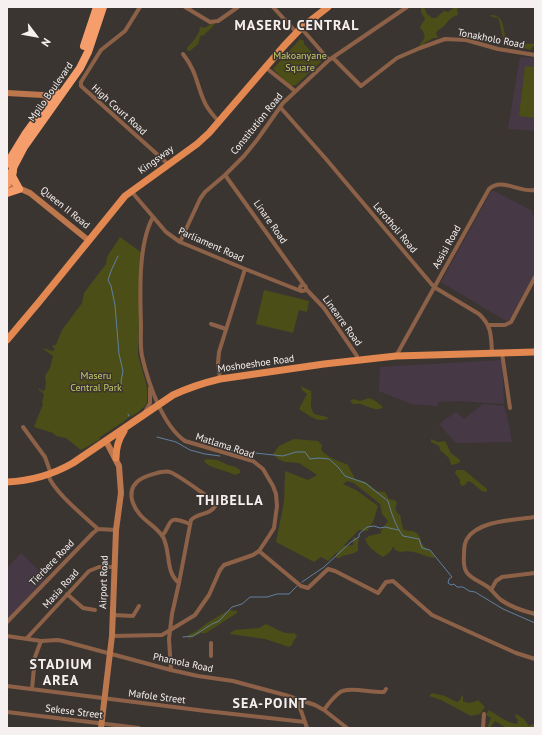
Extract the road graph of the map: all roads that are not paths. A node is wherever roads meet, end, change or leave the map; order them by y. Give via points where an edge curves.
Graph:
1 (97, 7) edge
2 (103, 7) edge
3 (140, 7) edge
4 (185, 7) edge
5 (238, 7) edge
6 (273, 7) edge
7 (328, 7) edge
8 (407, 7) edge
9 (402, 8) edge
10 (299, 31) junction
11 (183, 54) dead end
12 (535, 55) edge
13 (331, 59) junction
14 (265, 67) junction
15 (295, 91) junction
16 (7, 93) edge
17 (54, 100) junction
18 (280, 107) junction
19 (219, 122) junction
20 (168, 164) junction
21 (10, 165) edge
22 (225, 174) junction
23 (7, 184) edge
24 (20, 189) junction
25 (535, 190) edge
26 (131, 191) junction
27 (7, 193) edge
28 (153, 217) junction
29 (88, 240) junction
30 (180, 242) junction
31 (245, 269) junction
32 (535, 277) edge
33 (299, 279) junction
34 (293, 286) junction
35 (434, 287) junction
36 (303, 288) junction
37 (211, 324) dead end
38 (489, 325) junction
39 (226, 329) junction
40 (7, 340) edge
41 (535, 352) edge
42 (492, 353) junction
43 (502, 353) junction
44 (396, 356) junction
45 (358, 360) junction
46 (220, 379) junction
47 (150, 386) junction
48 (159, 405) junction
49 (510, 408) dead end
50 (144, 415) junction
51 (23, 427) dead end
52 (126, 427) junction
53 (106, 440) junction
54 (116, 458) junction
55 (49, 475) junction
56 (7, 482) edge
57 (535, 517) edge
58 (190, 524) junction
59 (98, 529) junction
60 (116, 530) junction
61 (162, 536) junction
62 (259, 551) junction
63 (115, 567) junction
64 (535, 573) edge
65 (179, 583) junction
66 (491, 590) junction
67 (68, 594) junction
68 (139, 606) dead end
69 (95, 610) dead end
70 (535, 614) edge
71 (113, 615) junction
72 (7, 622) edge
73 (170, 630) junction
74 (7, 636) edge
75 (112, 636) junction
76 (27, 638) junction
77 (41, 641) junction
78 (211, 643) dead end
79 (109, 654) junction
80 (211, 656) dead end
81 (535, 659) edge
82 (171, 670) junction
83 (7, 686) edge
84 (32, 689) junction
85 (386, 689) dead end
86 (104, 698) junction
87 (299, 700) junction
88 (324, 710) junction
89 (7, 712) edge
90 (484, 714) dead end
91 (305, 722) junction
92 (101, 726) edge
93 (139, 728) edge
94 (307, 728) edge
95 (347, 728) edge
96 (483, 728) edge

1 - 17 highway, Mpilo Boulevard via 82,50
2 - 17 highway, Mpilo Boulevard via 80,68
3 - 20 street, High Court Road via 125,31 101,50 80,86
4 - 5 street via 210,22 218,21
6 - 10 street
7 - 10 main road, Kingsway
8 - 9 street, Constitution Road
9 - 13 street, Constitution Road
10 - 13 street
10 - 14 main road, Kingsway
11 - 19 street via 191,65 208,109
12 - 13 street, Tonakholo Road via 466,40 446,39 397,58 362,86
13 - 15 street, Constitution Road
14 - 15 street
14 - 19 main road, Kingsway
15 - 18 street, Constitution Road
16 - 17 main road via 43,95
17 - 21 highway, Mpilo Boulevard via 14,151
18 - 22 street, Constitution Road via 244,156
18 - 35 street, Lerotholi Road
19 - 20 main road, Kingsway via 197,144
20 - 26 main road, Kingsway
21 - 23 highway, Mpilo Boulevard
21 - 24 highway via 12,176
22 - 30 street, Constitution Road via 200,199
22 - 33 street, Linare Road
23 - 24 main road, Queen II Road
24 - 27 highway
24 - 29 main road, Queen II Road via 30,193
25 - 35 street, Assisi Road via 524,191 502,184 489,189
26 - 28 street, Parliament Road
26 - 29 main road, Kingsway
28 - 30 street, Parliament Road via 166,232
28 - 47 street via 143,245 141,307 142,354
29 - 40 main road, Kingsway
30 - 31 street, Parliament Road
31 - 34 street, Parliament Road
31 - 39 street
32 - 38 street via 511,322 505,325
33 - 34 street
33 - 36 street, Linare Road
34 - 36 street, Parliament Road
35 - 38 street, Lerotholi Road via 478,314
35 - 44 street, Assisi Road
36 - 45 street, Linearre Road via 324,308
37 - 39 street
38 - 42 street
39 - 46 street via 219,352
41 - 43 main road, Moshoeshoe Road
42 - 43 main road, Moshoeshoe Road
42 - 44 main road, Moshoeshoe Road
43 - 49 street
44 - 45 main road, Moshoeshoe Road
45 - 46 main road, Moshoeshoe Road
46 - 48 main road, Moshoeshoe Road via 187,388
47 - 48 street, Matlama Road
47 - 50 street via 150,403
48 - 50 main road, Moshoeshoe Road
48 - 62 street, Matlama Road via 178,437 253,461 263,469 273,486 277,506 274,528
50 - 52 main road, Moshoeshoe Road
51 - 55 street via 45,457
52 - 53 main road, Moshoeshoe Road
52 - 54 main road via 118,440
53 - 54 main road, Airport Road
53 - 55 main road, Moshoeshoe Road via 73,463
54 - 60 main road, Airport Road via 121,493
55 - 56 main road, Moshoeshoe Road
55 - 59 street via 50,481
57 - 66 street via 492,524 471,533 465,543 464,568 471,578
58 - 61 street via 172,520
58 - 61 street via 194,517 204,515 216,504 170,472 142,478 133,488 133,502 137,513
58 - 65 street
59 - 60 street
59 - 72 street, Tierbere Road
60 - 63 main road, Airport Road
61 - 65 street via 169,557 170,572
62 - 73 street via 224,566 196,616
62 - 81 street via 305,588 328,569 378,592 386,582 393,581 438,618
63 - 67 street, Masia Road via 99,567 89,571
63 - 71 main road, Airport Road
64 - 66 street via 502,577
65 - 73 street
66 - 70 street via 511,606
67 - 69 street via 83,608
67 - 76 street, Masia Road
68 - 71 street via 134,616
71 - 75 main road, Airport Road
73 - 75 street via 159,636
73 - 82 street
74 - 76 street, Phamola Road
75 - 79 main road, Airport Road
76 - 77 street, Phamola Road
77 - 79 street, Phamola Road via 58,640
77 - 84 street via 35,657
78 - 80 street
79 - 82 street, Phamola Road
79 - 86 main road, Airport Road
82 - 87 street, Phamola Road via 234,681
83 - 84 street, Mafole Street
84 - 86 street, Mafole Street
85 - 88 street via 384,692 343,690
86 - 91 street, Mafole Street
86 - 92 main road, Airport Road
87 - 88 street, Phamola Road
87 - 91 street
88 - 95 street, Phamola Road
89 - 92 street, Sekese Street
90 - 96 street
91 - 94 street
92 - 93 street, Sekese Street

